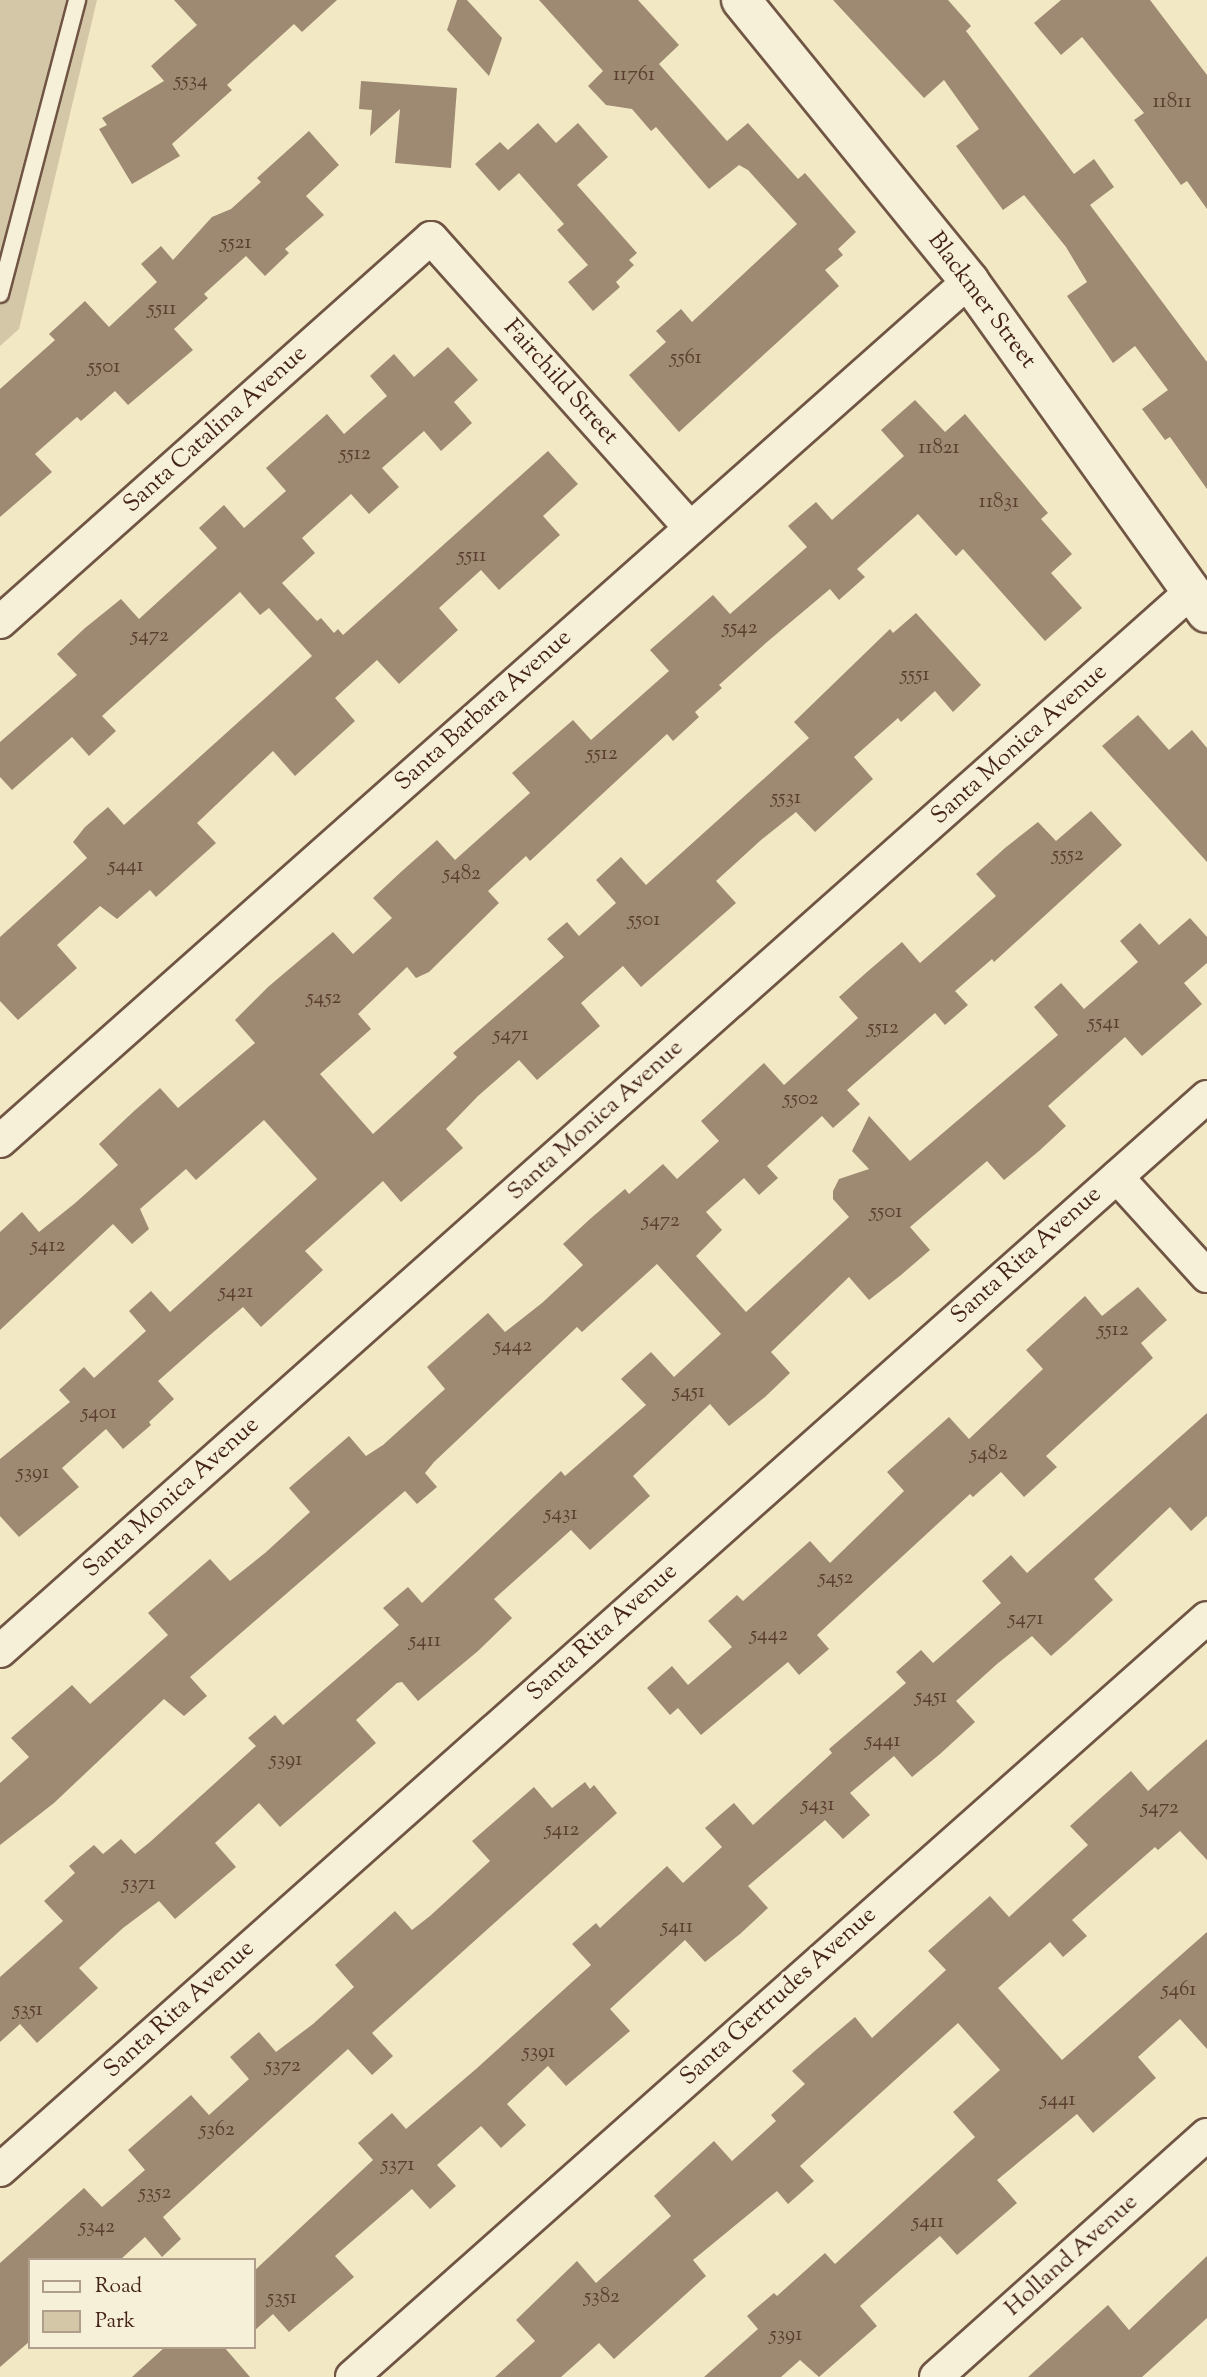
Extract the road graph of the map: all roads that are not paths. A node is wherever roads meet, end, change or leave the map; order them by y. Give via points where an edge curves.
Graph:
1 (77, 0) edge
2 (741, 0) edge
3 (431, 238) joint
4 (970, 281) junction
5 (0, 294) edge
6 (690, 528) junction
7 (1199, 602) edge
8 (0, 622) edge
9 (1207, 1097) edge
10 (0, 1141) edge
11 (1116, 1177) junction
12 (1207, 1276) edge
13 (1207, 1618) edge
14 (0, 1651) edge
15 (1207, 2135) edge
16 (0, 2170) edge
17 (352, 2377) edge
18 (936, 2377) edge

1 - 5 lane
2 - 4 street, Blackmer Street
3 - 6 street, Fairchild Street
3 - 8 street, Santa Catalina Avenue
4 - 6 street, Santa Barbara Avenue
4 - 7 street, Blackmer Street
6 - 10 street, Santa Barbara Avenue
7 - 14 street, Santa Monica Avenue
9 - 11 street, Santa Rita Avenue
11 - 12 street
11 - 16 street, Santa Rita Avenue
13 - 17 street, Santa Gertrudes Avenue
15 - 18 street, Holland Avenue

